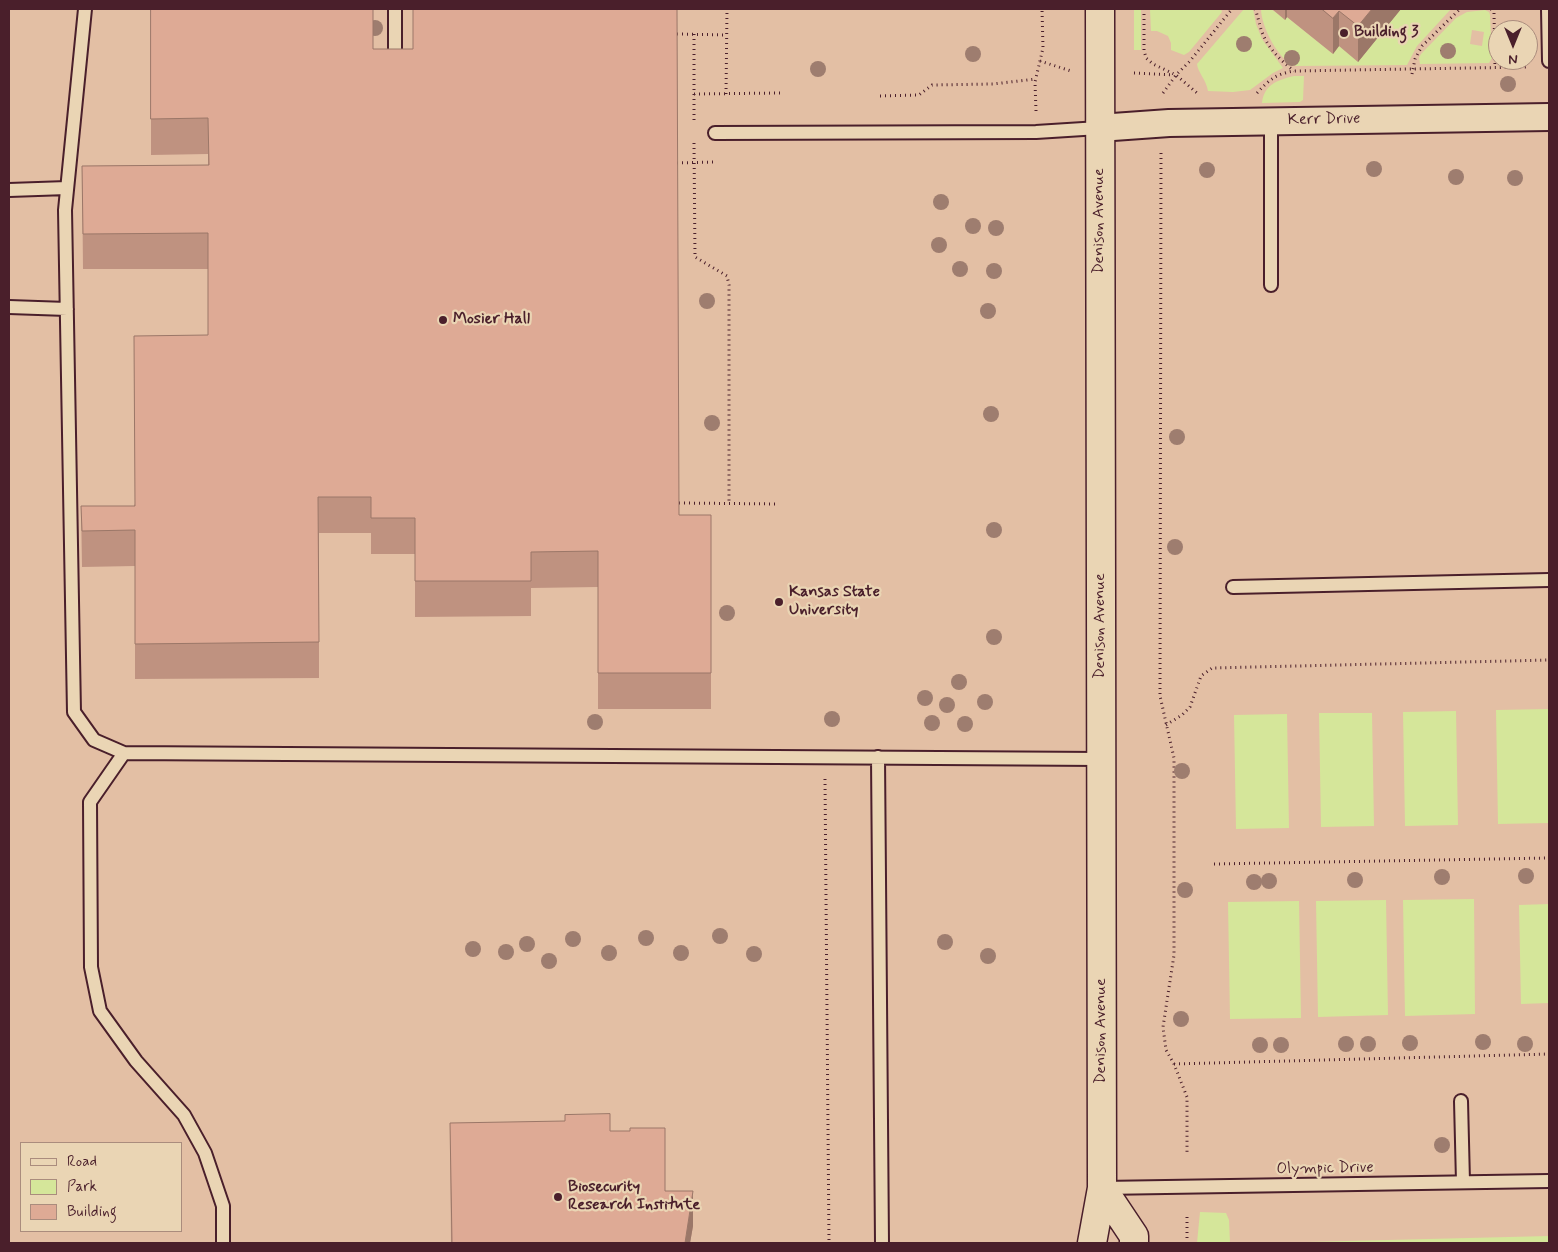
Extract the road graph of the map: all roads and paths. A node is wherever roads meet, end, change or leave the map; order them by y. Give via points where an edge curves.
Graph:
1 (85, 9) edge
2 (395, 9) edge
3 (727, 9) edge
4 (1042, 9) edge
5 (1100, 9) edge
6 (1144, 9) edge
7 (1232, 9) edge
8 (1255, 9) edge
9 (1460, 9) edge
10 (1548, 9) edge
11 (677, 34) edge
12 (694, 34) junction
13 (727, 35) junction
14 (1040, 60) junction
15 (1549, 61) edge
16 (395, 66) edge
17 (1488, 67) edge
18 (1294, 71) junction
19 (1413, 72) junction
20 (1076, 73) dead end
21 (1134, 73) dead end
22 (1176, 75) junction
23 (1036, 79) junction
24 (780, 93) dead end
25 (694, 94) junction
26 (726, 94) junction
27 (1256, 94) dead end
28 (1201, 95) dead end
29 (880, 96) dead end
30 (1162, 96) dead end
31 (1549, 116) edge
32 (1271, 121) junction
33 (1099, 128) junction
34 (1036, 132) junction
35 (694, 133) dead end
36 (715, 133) dead end
37 (694, 142) dead end
38 (1161, 151) dead end
39 (694, 162) junction
40 (715, 162) dead end
41 (677, 163) edge
42 (67, 188) junction
43 (9, 190) edge
44 (1271, 285) dead end
45 (9, 307) edge
46 (67, 309) junction
47 (679, 503) edge
48 (729, 504) junction
49 (778, 504) dead end
50 (1549, 580) edge
51 (1233, 587) dead end
52 (1549, 660) edge
53 (1166, 725) junction
54 (124, 753) junction
55 (878, 757) junction
56 (825, 758) junction
57 (1101, 759) junction
58 (1549, 858) edge
59 (1214, 864) dead end
60 (1549, 1054) edge
61 (1174, 1064) junction
62 (1461, 1101) dead end
63 (1187, 1155) dead end
64 (1549, 1181) edge
65 (1463, 1182) junction
66 (1102, 1188) junction
67 (1187, 1213) dead end
68 (223, 1243) edge
69 (829, 1243) edge
70 (882, 1243) edge
71 (1092, 1243) edge
72 (1134, 1243) edge
73 (1186, 1243) edge

1 - 42 lane
2 - 16 lane
3 - 13 path
4 - 14 path via 1043,48
5 - 33 street, Denison Avenue
6 - 22 path via 1146,58
7 - 22 path
8 - 18 path via 1269,45
9 - 19 path via 1422,46
10 - 15 lane
11 - 12 path
12 - 13 path
12 - 25 path
13 - 26 path
14 - 20 path
14 - 23 path
17 - 19 path
18 - 19 path
18 - 27 path via 1272,78
21 - 22 path
22 - 28 path
22 - 30 path
23 - 29 path via 993,84 932,85 919,95
23 - 34 path
24 - 26 path
25 - 26 path
25 - 35 path
31 - 32 street, Kerr Drive
32 - 33 street, Kerr Drive
32 - 44 lane
33 - 34 lane
33 - 57 street, Denison Avenue
34 - 36 lane
37 - 39 path
38 - 53 path via 1160,696
39 - 40 path
39 - 41 path
39 - 48 path via 695,257 726,276 729,285
42 - 43 lane
42 - 46 lane
45 - 46 lane
46 - 54 lane via 74,712 94,740
47 - 48 path
48 - 49 path
50 - 51 lane
52 - 53 path via 1212,668 1201,676 1190,707
53 - 61 path via 1174,758 1174,955 1163,1027 1166,1050
54 - 56 lane
54 - 68 lane via 90,802 91,967 100,1011 136,1062 184,1115 205,1153 223,1206
55 - 56 lane
55 - 57 lane
55 - 70 lane
56 - 69 path
57 - 66 street, Denison Avenue
58 - 59 path
60 - 61 path
61 - 63 path via 1187,1097
62 - 65 lane
64 - 65 lane, Olympic Drive
65 - 66 lane, Olympic Drive
66 - 71 street, Denison Avenue
66 - 72 street via 1134,1236
67 - 73 path

